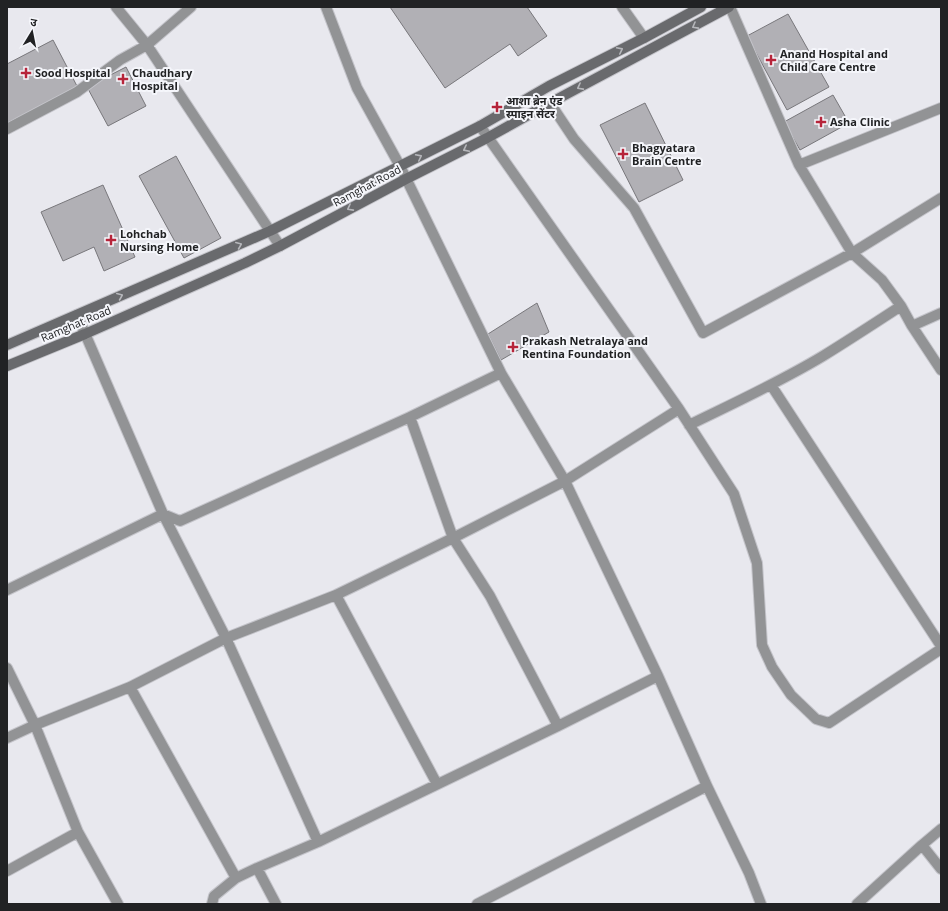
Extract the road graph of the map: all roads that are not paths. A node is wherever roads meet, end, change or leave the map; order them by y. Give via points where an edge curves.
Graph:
1 (116, 7) edge
2 (191, 7) edge
3 (326, 7) edge
4 (622, 7) edge
5 (701, 7) edge
6 (730, 7) edge
7 (644, 38) junction
8 (147, 45) junction
9 (550, 103) junction
10 (941, 108) edge
11 (480, 126) junction
12 (7, 129) edge
13 (487, 138) junction
14 (799, 165) junction
15 (400, 166) junction
16 (406, 179) junction
17 (941, 198) edge
18 (270, 231) junction
19 (280, 246) junction
20 (852, 253) junction
21 (901, 306) junction
22 (941, 313) edge
23 (77, 315) junction
24 (912, 326) junction
25 (85, 334) junction
26 (7, 345) edge
27 (7, 366) edge
28 (941, 370) edge
29 (501, 373) junction
30 (771, 385) junction
31 (679, 409) junction
32 (410, 417) junction
33 (689, 425) junction
34 (565, 481) junction
35 (163, 514) junction
36 (453, 538) junction
37 (7, 590) edge
38 (336, 595) junction
39 (226, 638) junction
40 (941, 647) edge
41 (7, 668) edge
42 (658, 676) junction
43 (130, 687) junction
44 (35, 725) junction
45 (558, 726) junction
46 (7, 738) edge
47 (437, 784) junction
48 (707, 786) junction
49 (941, 829) edge
50 (78, 832) junction
51 (318, 842) junction
52 (922, 845) junction
53 (257, 868) junction
54 (941, 869) edge
55 (7, 871) edge
56 (236, 878) junction
57 (118, 904) edge
58 (212, 904) edge
59 (276, 904) edge
60 (477, 904) edge
61 (762, 904) edge
62 (857, 904) edge

1 - 8 street
2 - 8 street
3 - 15 street via 357,88
4 - 7 street
5 - 7 main road, Ramghat Road
6 -> 9 main road, Ramghat Road
6 - 14 street
11 -> 7 main road, Ramghat Road via 549,86
8 - 12 street via 120,60 78,92
8 - 18 street
9 - 13 main road, Ramghat Road
9 - 20 street via 574,138 634,208 703,333
10 - 14 street
11 - 13 street
15 -> 11 main road, Ramghat Road
13 -> 16 main road, Ramghat Road
13 - 31 street
14 - 20 street
15 - 16 street
15 - 18 main road, Ramghat Road
16 -> 19 main road, Ramghat Road
16 - 29 street
17 - 20 street
18 - 19 street
23 -> 18 main road, Ramghat Road
19 - 25 main road, Ramghat Road
20 - 21 street via 882,280
21 - 24 street
21 - 30 street via 823,356
22 - 24 street
23 - 25 street
23 - 26 main road, Ramghat Road
24 - 28 street
25 - 27 main road, Ramghat Road
25 - 35 street
29 - 32 street
29 - 34 street
30 - 33 street
30 - 40 street
31 - 33 street
31 - 34 street
32 - 35 street via 180,521
32 - 36 street
33 - 40 street via 734,494 757,563 762,646 772,667 791,695 816,719 829,723
34 - 36 street
34 - 42 street
35 - 37 street
35 - 39 street
36 - 38 street
36 - 45 street via 490,596
38 - 39 street
38 - 47 street
39 - 43 street
39 - 51 street
41 - 44 street
42 - 45 street
42 - 48 street
43 - 44 street
43 - 56 street
44 - 46 street
44 - 50 street
45 - 47 street
47 - 51 street
48 - 60 street
48 - 61 street
49 - 52 street
50 - 55 street
50 - 57 street
51 - 53 street
52 - 54 street
52 - 62 street
53 - 56 street
53 - 59 street
56 - 58 street via 214,896

